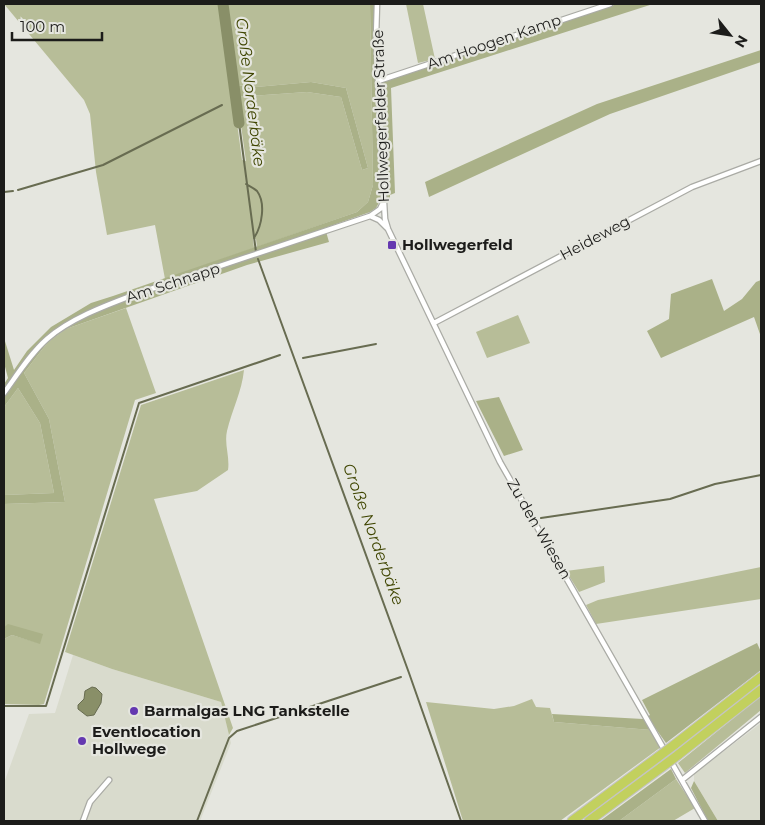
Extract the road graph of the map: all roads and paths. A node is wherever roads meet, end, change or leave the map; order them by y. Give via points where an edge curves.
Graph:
1 (377, 4) edge
2 (610, 4) edge
3 (378, 81) junction
4 (761, 161) edge
5 (384, 202) junction
6 (370, 216) junction
7 (388, 229) junction
8 (434, 323) junction
9 (4, 393) edge
10 (761, 677) edge
11 (761, 690) edge
12 (761, 717) edge
13 (108, 780) dead end
14 (682, 780) junction
15 (83, 821) edge
16 (572, 821) edge
17 (589, 821) edge
18 (705, 821) edge

1 - 3 street, Hollwegerfelder Straße
2 - 3 street, Am Hoogen Kamp
3 - 5 street, Hollwegerfelder Straße
4 - 8 street, Heideweg via 692,187
5 - 6 street, Am Schnapp
5 - 7 street, Hollwegerfelder Straße
6 - 7 street
6 - 9 street, Am Schnapp via 98,309 47,339
7 - 8 street, Zu den Wiesen
8 - 14 street, Zu den Wiesen via 505,470
10 - 16 highway, bridge
11 - 17 highway, bridge
12 - 14 street
13 - 15 street via 90,802
14 - 18 street, Zu den Wiesen

